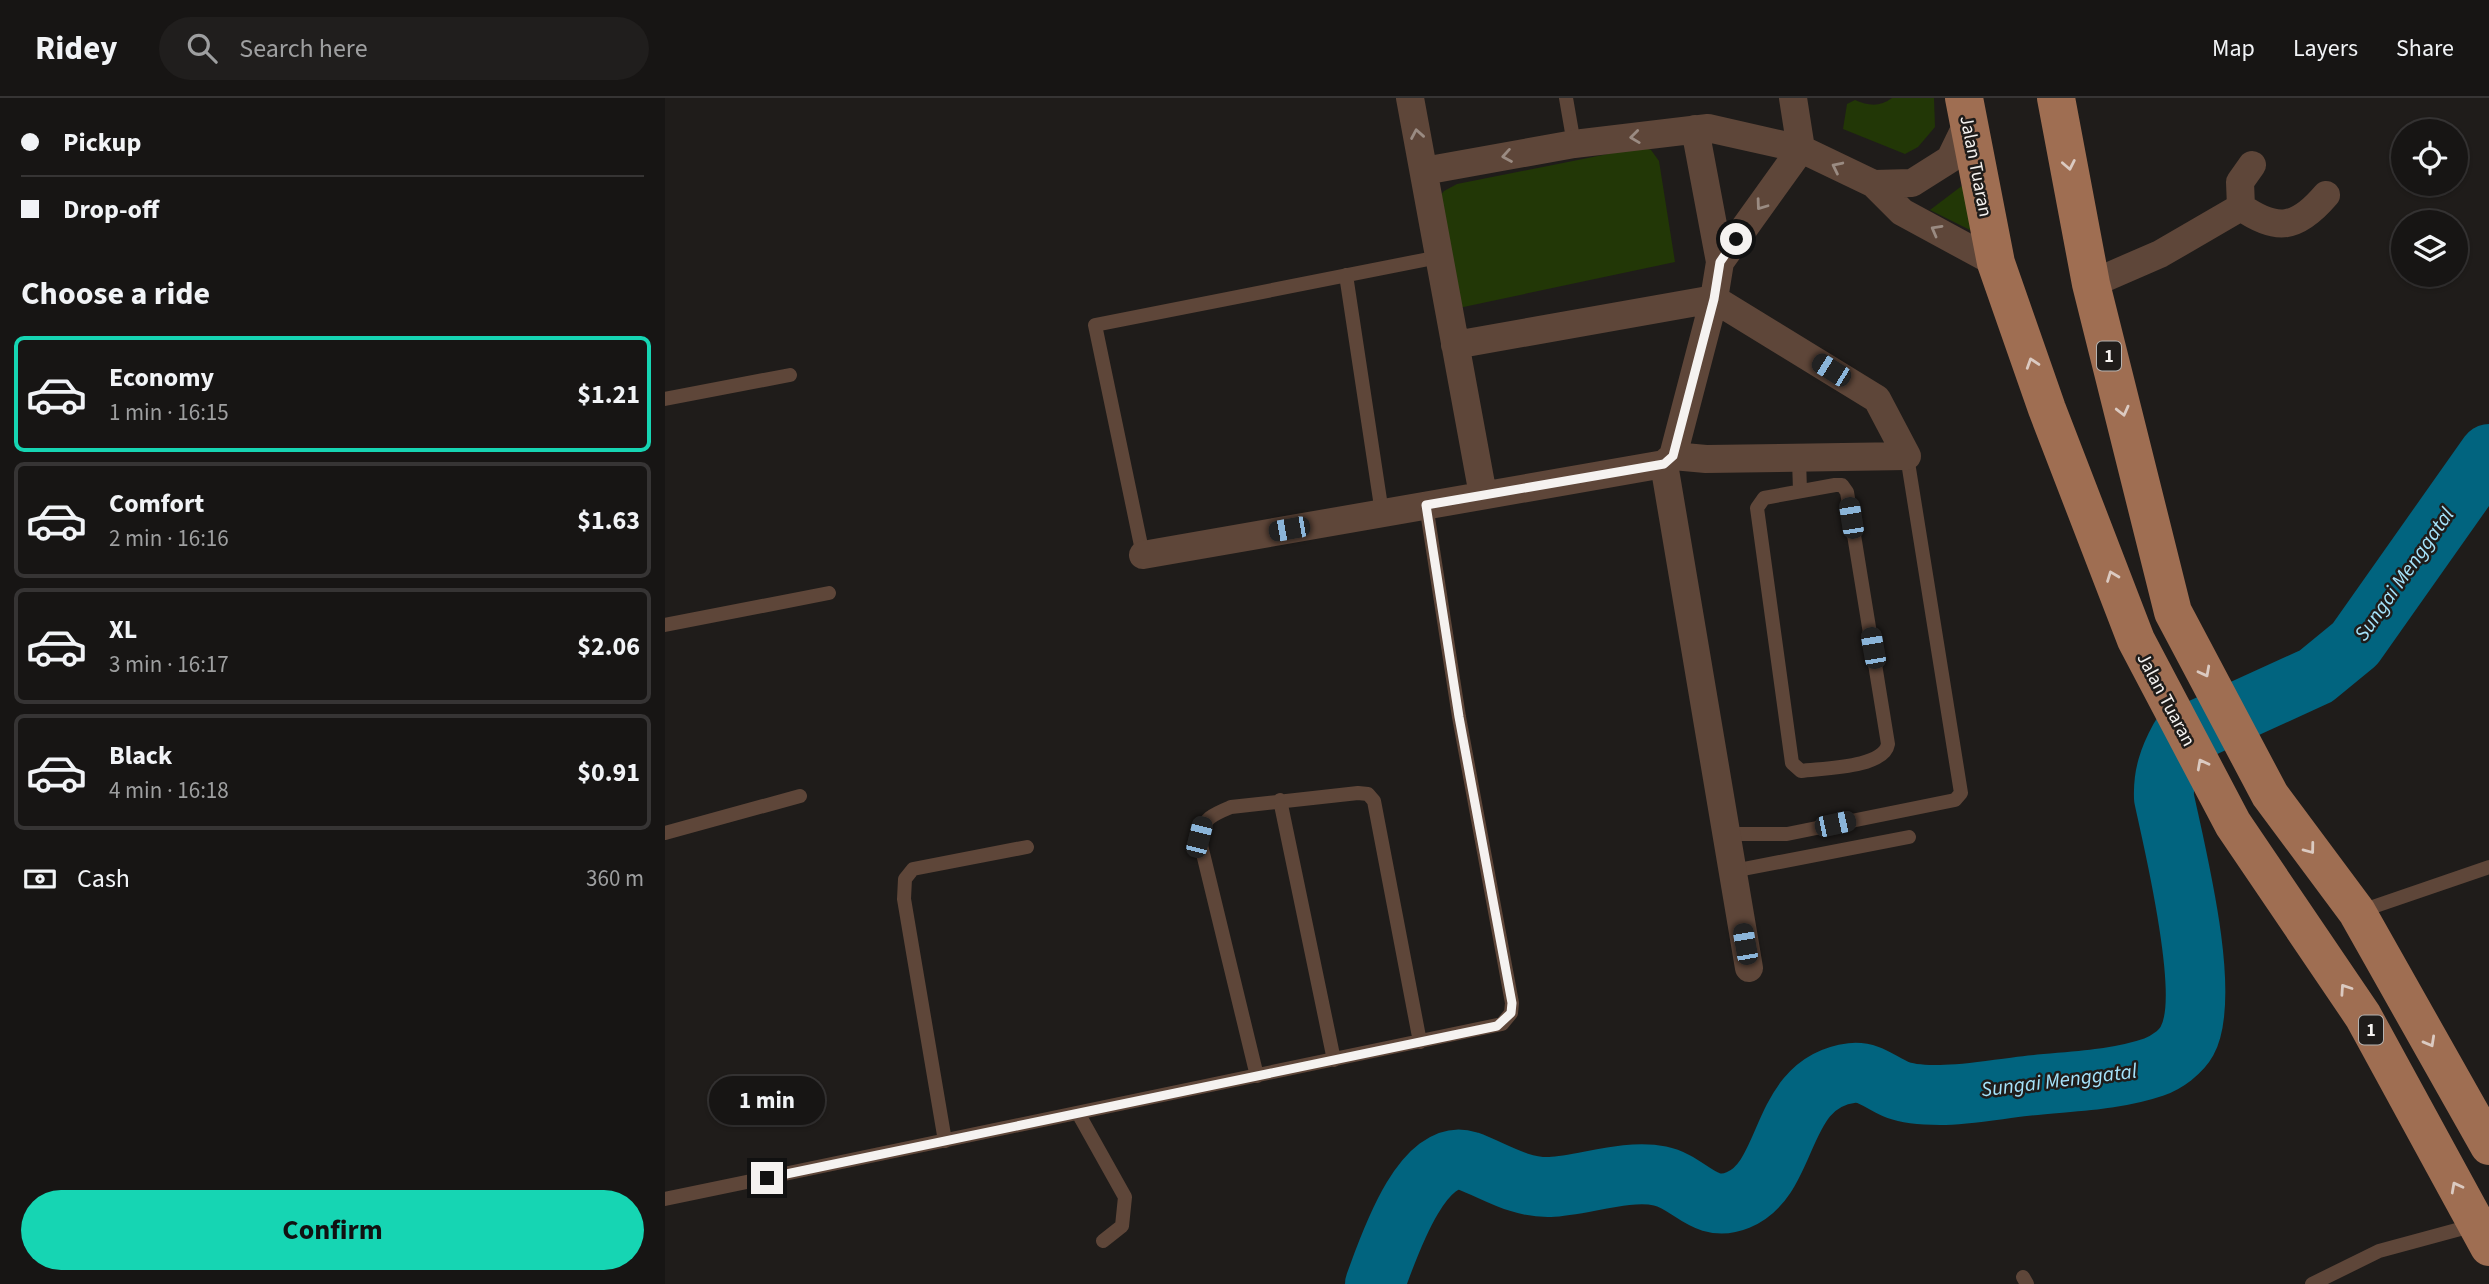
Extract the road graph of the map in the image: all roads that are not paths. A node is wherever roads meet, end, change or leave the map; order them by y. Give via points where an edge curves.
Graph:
1 (1410, 98) edge
2 (1566, 98) edge
3 (1793, 98) edge
4 (2056, 98) edge
5 (1967, 106) edge
6 (1695, 130) junction
7 (1574, 144) junction
8 (1801, 149) junction
9 (2252, 165) dead end
10 (1424, 171) junction
11 (1874, 184) junction
12 (2326, 195) dead end
13 (2241, 207) junction
14 (1439, 257) junction
15 (1720, 262) junction
16 (1996, 263) junction
17 (1346, 275) junction
18 (2091, 284) junction
19 (1714, 299) junction
20 (1455, 345) junction
21 (790, 375) dead end
22 (665, 399) edge
23 (1907, 456) junction
24 (1799, 459) junction
25 (1668, 460) junction
26 (1800, 491) junction
27 (1483, 495) junction
28 (1426, 505) junction
29 (1382, 513) junction
30 (1143, 555) joint
31 (828, 593) dead end
32 (665, 625) edge
33 (800, 796) dead end
34 (1280, 800) junction
35 (665, 833) edge
36 (1726, 834) junction
37 (1909, 837) dead end
38 (1027, 847) dead end
39 (2489, 867) edge
40 (1733, 871) junction
41 (2357, 912) junction
42 (1749, 968) dead end
43 (1420, 1042) junction
44 (1334, 1060) junction
45 (1257, 1076) junction
46 (1078, 1113) junction
47 (945, 1141) junction
48 (2489, 1146) edge
49 (665, 1199) edge
50 (2483, 1236) edge
51 (1103, 1241) dead end
52 (2312, 1284) edge

10 -> 1 street
2 - 7 lane
3 - 8 street
4 -> 18 main road, 1
5 - 11 street via 1950,159 1912,183
5 - 16 main road, Jalan Tuaran / 1
6 -> 7 street
6 - 8 street via 1708,128
6 - 15 street
7 -> 10 street
11 -> 8 street
8 -> 15 street
9 - 13 street via 2240,182
10 - 14 street
16 -> 11 street via 1902,212
12 - 13 street via 2311,213 2283,224 2263,223
13 - 18 street via 2160,254
14 - 17 lane
14 - 20 street
15 - 19 street
50 -> 16 main road, Jalan Tuaran / 1 via 2363,1016 2233,824 2136,640
17 - 29 lane
17 - 30 lane via 1095,325
18 -> 41 main road, 1 via 2173,612 2270,794
19 - 20 street
19 - 23 street via 1877,398
19 - 25 street
20 - 27 street
21 - 22 lane
23 - 24 street
23 - 36 lane via 1961,793 1955,800 1787,834
24 - 25 street
24 - 26 lane
25 - 27 street
25 - 36 street
26 - 26 lane via 1835,485 1847,490 1886,726 1887,752 1877,761 1801,771 1792,763 1757,508 1764,498
27 - 28 street
28 - 29 street
28 - 43 lane via 1459,717 1512,1003 1511,1013 1497,1026
29 - 30 street
31 - 32 lane
33 - 35 lane
34 - 43 lane via 1358,793 1368,794 1374,801
34 - 44 lane
34 - 45 lane via 1231,807 1212,815 1202,823 1199,837
36 - 40 street
37 - 40 lane
38 - 47 lane via 913,869 905,879 904,899
39 - 41 lane
40 - 42 street
41 -> 48 main road, 1
43 - 44 lane
44 - 45 lane
45 - 46 lane
46 - 47 lane
46 - 51 lane via 1125,1197 1122,1226
47 - 49 lane
50 - 52 lane via 2379,1251

